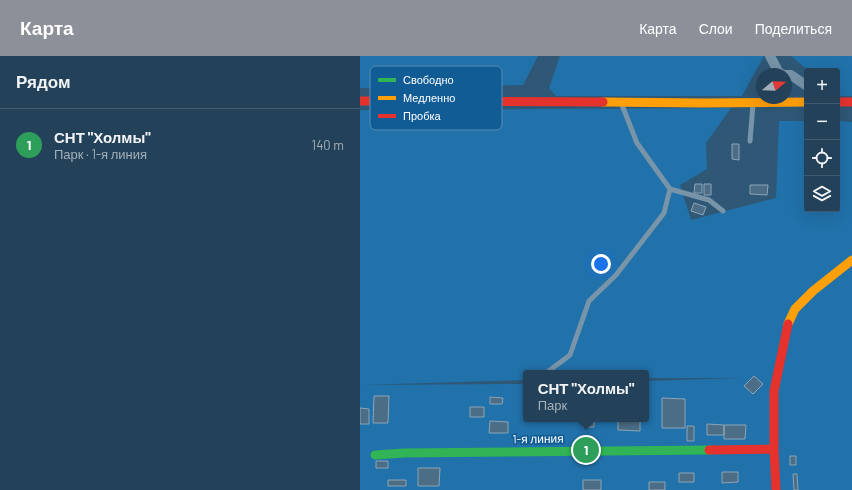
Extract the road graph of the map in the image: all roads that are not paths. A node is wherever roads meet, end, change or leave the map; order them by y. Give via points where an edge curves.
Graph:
1 (770, 56) edge
2 (775, 68) edge
3 (792, 76) edge
4 (804, 84) edge
5 (502, 102) edge
6 (621, 102) junction
7 (756, 102) edge
8 (792, 102) edge
9 (804, 102) edge
10 (840, 102) edge
11 (852, 102) edge
12 (753, 103) junction
13 (750, 141) dead end
14 (670, 189) junction
15 (723, 211) dead end
16 (852, 260) edge
17 (550, 370) edge
18 (774, 449) junction
19 (375, 455) dead end
20 (776, 490) edge

1 - 2 street
3 - 4 street
5 - 6 street
6 - 12 street
6 - 14 lane via 637,143
7 - 12 street
8 - 9 street
10 - 11 street
12 - 13 lane
14 - 15 lane via 709,200
14 - 17 lane via 664,213 616,275 589,300 570,355
16 - 18 street via 812,290 795,309 786,326 770,391
18 - 19 street, 1-я линия
18 - 20 street

